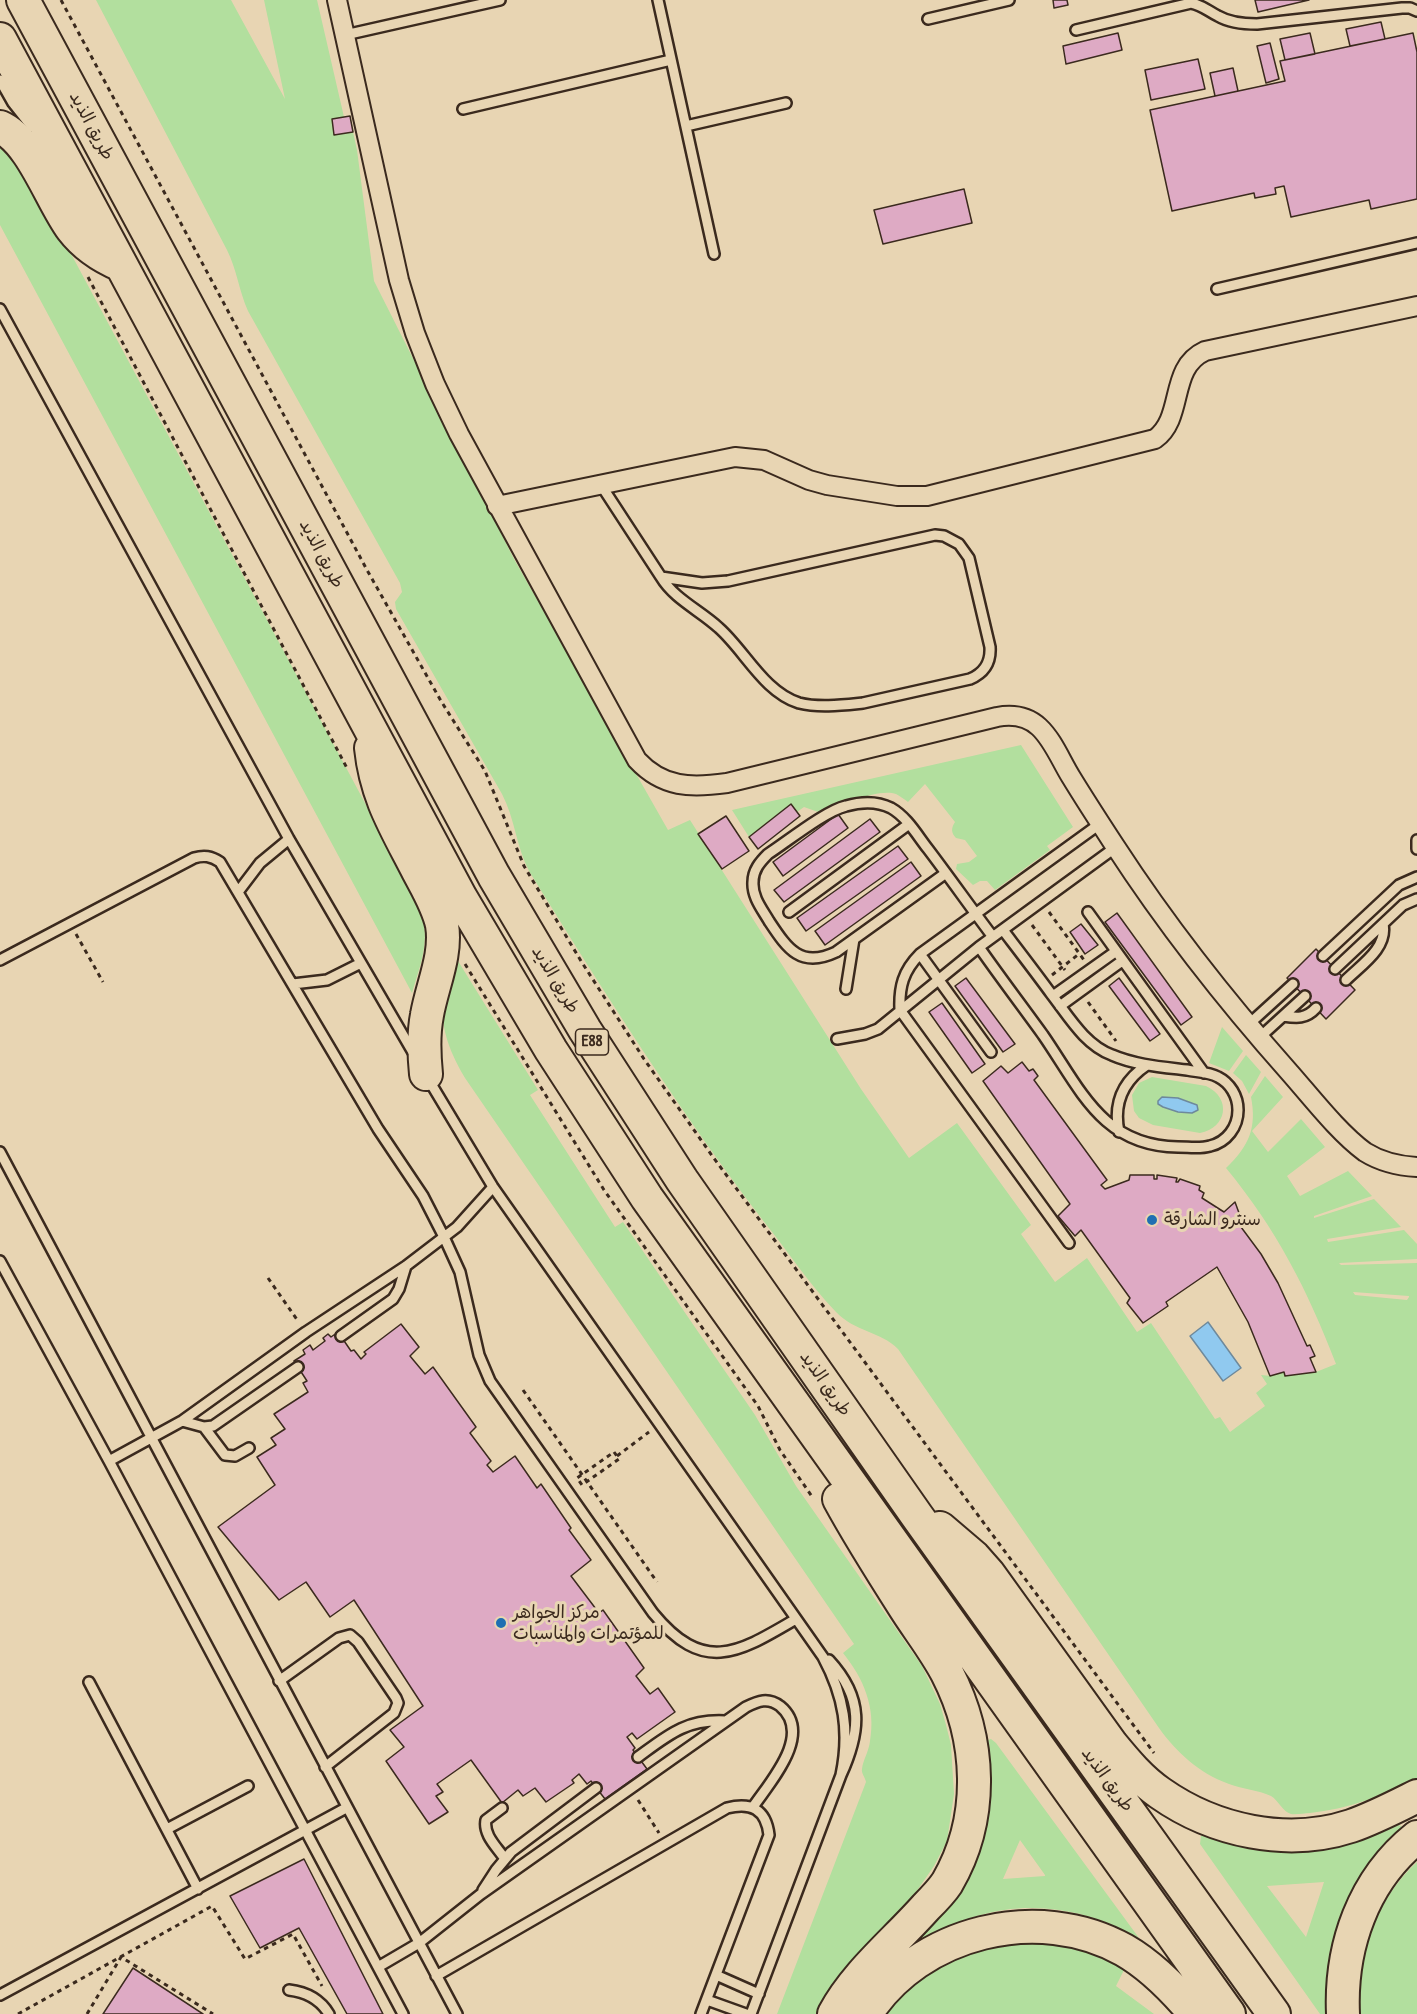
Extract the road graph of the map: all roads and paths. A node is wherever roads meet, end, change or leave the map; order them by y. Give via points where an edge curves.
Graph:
1 (23, 0) edge
2 (61, 0) edge
3 (337, 0) edge
4 (500, 0) edge
5 (658, 0) edge
6 (1009, 0) edge
7 (1199, 2) edge
8 (1178, 3) edge
9 (1417, 11) edge
10 (928, 19) dead end
11 (1076, 30) dead end
12 (345, 34) junction
13 (0, 39) edge
14 (671, 60) junction
15 (0, 80) edge
16 (786, 103) dead end
17 (463, 109) dead end
18 (686, 126) junction
19 (0, 127) edge
20 (61, 153) junction
21 (1417, 243) edge
22 (714, 254) dead end
23 (122, 266) junction
24 (88, 276) dead end
25 (1217, 289) dead end
26 (1417, 306) edge
27 (0, 309) edge
28 (602, 484) junction
29 (497, 506) junction
30 (661, 577) junction
31 (371, 729) junction
32 (353, 779) dead end
33 (1101, 823) junction
34 (909, 825) junction
35 (289, 839) junction
36 (1417, 840) edge
37 (1116, 847) junction
38 (1417, 849) edge
39 (946, 873) junction
40 (1417, 877) edge
41 (238, 892) junction
42 (1417, 899) edge
43 (789, 912) dead end
44 (1088, 912) dead end
45 (975, 913) junction
46 (70, 923) junction
47 (1383, 924) junction
48 (1003, 930) junction
49 (443, 937) junction
50 (993, 937) junction
51 (854, 939) junction
52 (979, 948) junction
53 (1115, 952) junction
54 (920, 954) junction
55 (1323, 956) dead end
56 (0, 960) edge
57 (1122, 961) junction
58 (361, 963) junction
59 (1335, 969) dead end
60 (938, 979) junction
61 (1346, 980) dead end
62 (103, 982) dead end
63 (292, 984) junction
64 (1293, 984) dead end
65 (846, 989) dead end
66 (1053, 996) junction
67 (1305, 996) dead end
68 (1060, 1006) junction
69 (1316, 1008) dead end
70 (900, 1010) junction
71 (1283, 1016) junction
72 (1254, 1032) junction
73 (837, 1039) dead end
74 (991, 1052) dead end
75 (1147, 1065) junction
76 (1204, 1073) junction
77 (426, 1074) junction
78 (1119, 1132) junction
79 (0, 1152) edge
80 (1417, 1167) edge
81 (493, 1187) junction
82 (444, 1237) junction
83 (1069, 1243) dead end
84 (0, 1261) edge
85 (406, 1266) junction
86 (268, 1278) dead end
87 (306, 1332) junction
88 (341, 1336) dead end
89 (298, 1367) dead end
90 (523, 1390) dead end
91 (182, 1421) junction
92 (806, 1424) junction
93 (660, 1425) junction
94 (204, 1427) junction
95 (151, 1437) junction
96 (249, 1448) dead end
97 (616, 1455) junction
98 (109, 1461) junction
99 (582, 1474) junction
100 (587, 1481) junction
101 (814, 1499) dead end
102 (917, 1516) junction
103 (657, 1582) dead end
104 (796, 1619) junction
105 (279, 1681) junction
106 (89, 1682) dead end
107 (725, 1721) junction
108 (638, 1757) dead end
109 (1161, 1760) dead end
110 (325, 1767) junction
111 (248, 1786) dead end
112 (596, 1788) dead end
113 (631, 1789) junction
114 (1417, 1796) edge
115 (753, 1807) junction
116 (346, 1808) junction
117 (502, 1808) dead end
118 (168, 1829) junction
119 (306, 1831) junction
120 (1417, 1837) edge
121 (666, 1843) junction
122 (505, 1859) junction
123 (198, 1889) junction
124 (481, 1894) junction
125 (419, 1942) junction
126 (121, 1957) junction
127 (378, 1967) junction
128 (716, 1975) junction
129 (436, 1976) junction
130 (289, 1990) dead end
131 (327, 1994) dead end
132 (759, 1994) junction
133 (0, 1995) edge
134 (707, 2000) junction
135 (18, 2014) edge
136 (87, 2014) edge
137 (213, 2014) edge
138 (329, 2014) edge
139 (403, 2014) edge
140 (457, 2014) edge
141 (701, 2014) edge
142 (746, 2014) edge
143 (751, 2014) edge
144 (834, 2014) edge
145 (866, 2014) edge
146 (1195, 2014) edge
147 (1229, 2014) edge
148 (1274, 2014) edge
149 (1343, 2014) edge

1 - 102 highway, طريق الذيد / E88 via 539,953 682,1180
2 - 109 path via 367,570 485,771 524,866 581,961 713,1157
3 - 12 street
4 - 12 lane
5 - 14 lane
6 - 10 lane
7 - 8 lane
7 - 9 lane via 1219,17 1251,24 1402,8
8 - 11 lane
12 - 29 street via 399,280 415,333 435,384
13 - 20 highway, طريق الذيد / E88
14 - 17 lane
14 - 18 lane
15 - 20 lane via 23,117
16 - 18 lane
18 - 22 lane
19 - 23 highway via 25,148 73,231 103,257
20 - 23 highway, طريق الذيد / E88
21 - 25 lane
23 - 31 highway, طريق الذيد / E88
24 - 32 path
26 - 28 street via 1205,351 1187,364 1170,422 1155,439 927,496 897,496 827,485 764,460 749,458 720,460
27 - 35 lane
28 - 29 street
28 - 30 lane
29 - 33 street via 629,748 647,771 659,778 691,785 727,783 997,717 1020,716 1047,735
30 - 30 lane via 725,633 775,688 799,703 863,703 969,679 982,672 989,661 990,647 969,558 960,544 944,536 927,536 728,581 702,583
31 - 49 highway via 373,767 382,800 435,903
31 - 92 highway, طريق الذيد / E88 via 461,898 569,1078 647,1198
33 - 37 street
33 - 45 lane
34 - 39 lane
34 - 43 lane
34 - 51 lane via 890,808 874,803 843,806 768,854 755,871 754,893 758,903 791,951 801,957 825,957
35 - 41 lane via 260,863
35 - 58 lane
36 - 38 lane
37 - 48 lane
37 - 72 street via 1188,950
39 - 45 lane
39 - 51 lane
40 - 55 lane via 1399,885
41 - 46 lane via 220,862 202,855
41 - 63 lane
42 - 47 lane via 1403,905
44 - 53 lane
45 - 50 lane
45 - 54 lane
46 - 56 lane
46 - 62 path
47 - 59 lane
47 - 61 lane via 1380,947
48 - 50 lane
48 - 66 lane
49 - 77 highway via 423,1042
49 - 101 path via 450,939 604,1190 758,1406 780,1450
50 - 52 lane
51 - 65 lane
52 - 60 lane
52 - 78 lane via 1083,1095
53 - 57 lane
53 - 66 lane
54 - 60 lane
54 - 70 lane via 904,974
57 - 68 lane
57 - 76 lane
58 - 63 lane via 327,980
58 - 77 lane
60 - 70 lane
60 - 74 lane
63 - 82 lane
64 - 72 lane
66 - 68 lane
67 - 71 lane
68 - 75 lane via 1100,1050
69 - 71 lane via 1301,1018
70 - 73 lane via 878,1029
70 - 83 lane
71 - 72 lane
72 - 80 street via 1352,1141 1383,1161
75 - 76 lane
75 - 78 lane via 1136,1072 1121,1093 1117,1106
76 - 78 lane via 1225,1082 1238,1104 1233,1129 1219,1143 1198,1148 1169,1147 1151,1145
77 - 81 lane
79 - 95 lane
81 - 82 lane
81 - 93 lane
82 - 85 lane
82 - 104 lane via 460,1272 479,1355 490,1381 665,1628 691,1646 722,1652 752,1644
84 - 98 lane
85 - 87 lane
85 - 88 lane via 393,1299
86 - 87 path
87 - 91 lane
89 - 94 lane via 222,1422
90 - 99 path
91 - 94 lane
91 - 95 lane
92 - 144 highway via 855,1529 947,1673 968,1723 974,1770 965,1840 945,1885 861,1976
92 - 147 highway, طريق الذيد / E88
93 - 97 path
93 - 104 lane
94 - 96 lane via 225,1455 235,1456
95 - 98 lane
95 - 105 lane
97 - 99 path via 614,1452
97 - 100 path via 619,1458
98 - 119 lane
99 - 100 path via 577,1478 582,1485
100 - 103 path
102 - 114 highway via 940,1528 974,1557 1133,1771 1187,1810 1250,1832 1317,1833 1349,1827
102 - 148 highway, طريق الذيد / E88
104 - 132 lane via 832,1673 843,1706 846,1740 841,1775
105 - 110 lane
105 - 110 lane via 339,1638 350,1635 396,1698 394,1713
106 - 118 lane
107 - 108 lane via 684,1726
107 - 113 lane
107 - 115 lane via 756,1701 766,1700 778,1704 791,1724 791,1746 786,1759
110 - 116 lane
111 - 118 lane
112 - 122 lane
113 - 121 path
113 - 124 lane
115 - 121 lane via 727,1808
115 - 128 lane via 768,1824 769,1835
116 - 119 lane
116 - 125 lane
117 - 122 lane via 486,1820 485,1827
118 - 123 lane
119 - 123 lane
119 - 127 lane
120 - 149 highway via 1387,1868 1354,1925 1341,1989
121 - 129 lane
122 - 124 lane
123 - 133 lane
124 - 125 lane
125 - 127 lane
125 - 129 lane
126 - 131 path via 212,1906 245,1959 292,1934
126 - 135 path
126 - 136 path
126 - 137 path
127 - 139 lane
128 - 132 lane
128 - 134 lane
129 - 140 lane
130 - 138 lane via 311,1996
132 - 143 lane
134 - 141 lane
134 - 142 lane
145 - 146 highway via 899,1975 935,1951 974,1934 1017,1927 1061,1929 1125,1950 1160,1977

